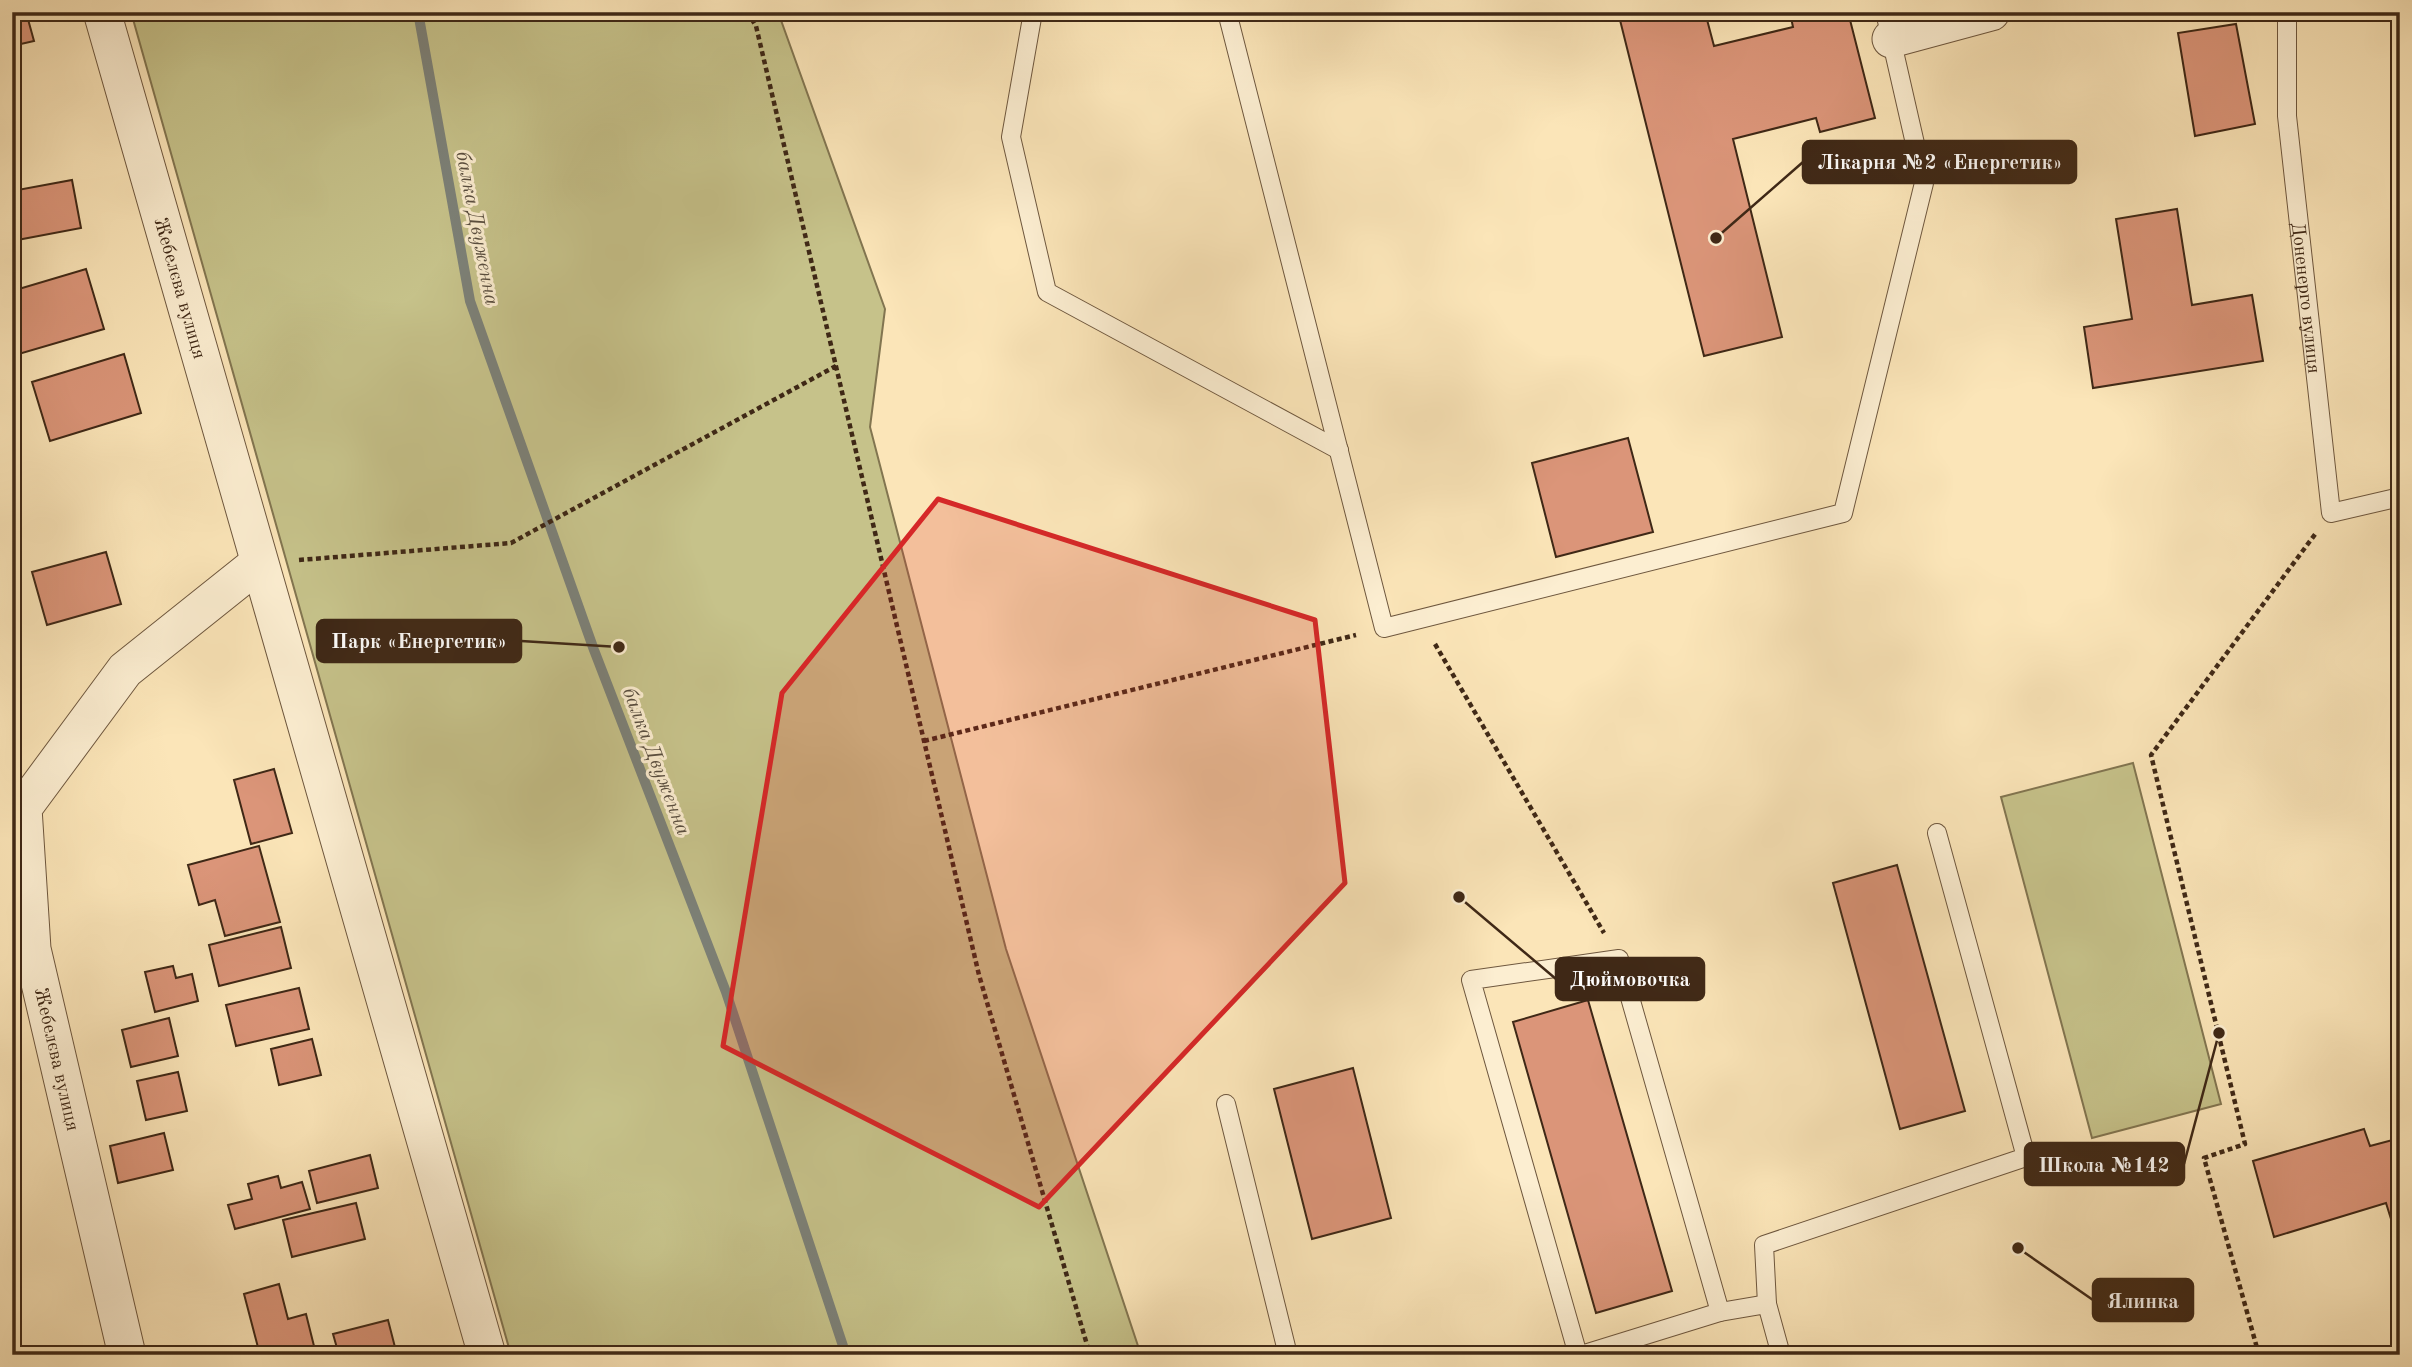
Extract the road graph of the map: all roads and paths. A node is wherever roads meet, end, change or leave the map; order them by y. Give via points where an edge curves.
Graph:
1 (102, 12) edge
2 (747, 12) edge
3 (1033, 12) edge
4 (1227, 12) edge
5 (1992, 12) edge
6 (2287, 12) edge
7 (1888, 26) edge
8 (836, 366) junction
9 (1339, 450) junction
10 (2400, 497) edge
11 (2331, 513) junction
12 (259, 562) junction
13 (1421, 619) junction
14 (1384, 628) junction
15 (924, 741) junction
16 (1937, 833) dead end
17 (1619, 959) junction
18 (1226, 1104) dead end
19 (1767, 1304) junction
20 (1720, 1312) junction
21 (127, 1355) edge
22 (487, 1355) edge
23 (1090, 1355) edge
24 (1288, 1355) edge
25 (1580, 1355) edge
26 (1781, 1355) edge
27 (2259, 1355) edge

1 - 12 street, Жебелєва вулиця
2 - 8 path via 756,26
3 - 9 lane via 1012,137 1047,292
4 - 9 lane
5 - 7 street
6 - 11 lane, Доненерго вулиця via 2287,116
7 - 13 lane via 1924,183 1843,513
8 - 12 path via 511,543
8 - 15 path
9 - 14 lane
10 - 11 lane
11 - 27 path via 2151,755 2245,1144 2204,1158
12 - 21 street, Жебелєва вулиця via 125,670 23,808 32,949
12 - 22 street, Жебелєва вулиця
13 - 14 lane
13 - 17 path
14 - 15 path
15 - 23 path via 979,975
16 - 19 lane via 2026,1157 1764,1245
17 - 20 lane
17 - 25 lane via 1471,980
18 - 24 lane
19 - 20 lane
19 - 26 lane
20 - 25 lane

